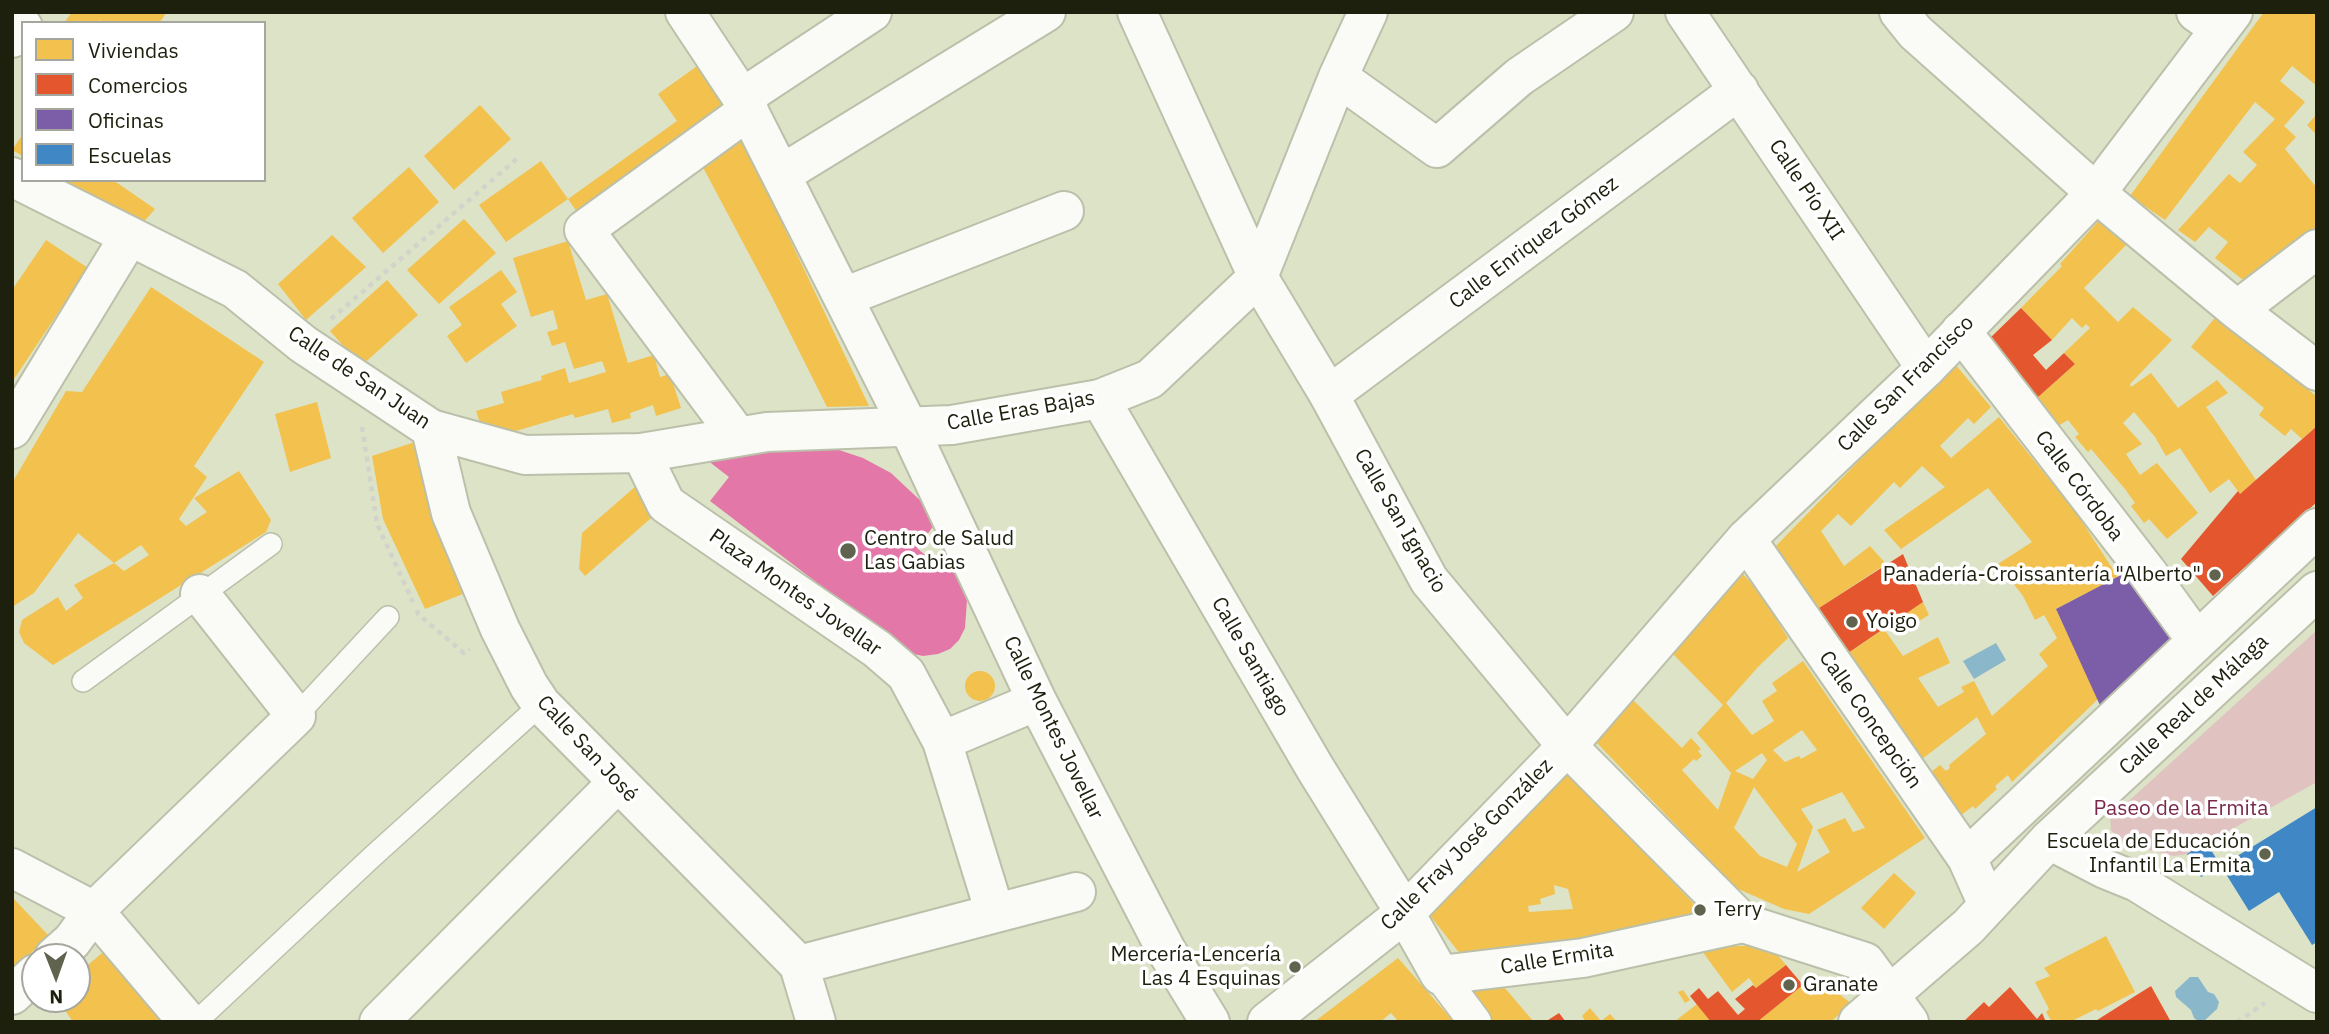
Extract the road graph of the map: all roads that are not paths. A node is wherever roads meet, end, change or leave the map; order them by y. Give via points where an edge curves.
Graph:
1 (685, 12) edge
2 (872, 12) edge
3 (1046, 12) edge
4 (1137, 12) edge
5 (1368, 12) edge
6 (1614, 12) edge
7 (1685, 12) edge
8 (1899, 12) edge
9 (2216, 18) edge
10 (1338, 77) junction
11 (1739, 90) junction
12 (746, 104) junction
13 (782, 174) junction
14 (22, 182) edge
15 (2096, 192) junction
16 (1064, 211) dead end
17 (129, 237) junction
18 (2317, 249) edge
19 (1258, 276) junction
20 (844, 297) junction
21 (2237, 310) junction
22 (1961, 331) junction
23 (1926, 368) junction
24 (2317, 371) edge
25 (1329, 395) junction
26 (1100, 399) junction
27 (909, 428) junction
28 (12, 429) edge
29 (431, 429) junction
30 (737, 435) junction
31 (641, 453) junction
32 (2317, 528) edge
33 (1746, 540) junction
34 (271, 544) dead end
35 (2317, 591) edge
36 (200, 594) junction
37 (388, 617) dead end
38 (2197, 641) junction
39 (83, 681) dead end
40 (1037, 701) junction
41 (296, 716) junction
42 (527, 717) dead end
43 (942, 741) junction
44 (1567, 746) junction
45 (617, 783) junction
46 (2049, 840) junction
47 (1967, 858) junction
48 (12, 868) edge
49 (1076, 892) dead end
50 (1988, 905) junction
51 (94, 911) junction
52 (995, 913) junction
53 (1405, 913) junction
54 (1743, 923) junction
55 (70, 943) edge
56 (799, 965) junction
57 (1440, 975) junction
58 (2317, 993) edge
59 (1899, 1008) edge
60 (188, 1022) edge
61 (196, 1022) edge
62 (379, 1022) edge
63 (816, 1022) edge
64 (1210, 1022) edge
65 (1266, 1022) edge
66 (1475, 1022) edge
67 (1858, 1022) edge

1 - 12 street, Calle Montes Jovellar
2 - 12 street
3 - 13 street
4 - 19 street, Calle San Ignacio
5 - 10 street
6 - 10 street via 1519,77 1437,148
7 - 11 street, Calle Pío XII
8 - 15 street via 1915,32
9 - 15 street, Calle San Francisco
10 - 19 street
11 - 23 street, Calle Pío XII
11 - 25 street, Calle Enriquez Gómez
12 - 13 street, Calle Montes Jovellar
12 - 30 street via 584,230
13 - 20 street, Calle Montes Jovellar
14 - 17 street, Calle de San Juan
15 - 21 street
15 - 22 street, Calle San Francisco
16 - 20 street
17 - 28 street
17 - 29 street, Calle de San Juan via 235,289 303,344
18 - 21 street
19 - 25 street, Calle San Ignacio
19 - 26 street, Calle Eras Bajas via 1150,379
20 - 27 street, Calle Montes Jovellar
21 - 24 street
22 - 23 street, Calle San Francisco
22 - 38 street, Calle Córdoba
23 - 33 street, Calle San Francisco
25 - 44 street, Calle San Ignacio via 1429,580
26 - 27 street, Calle Eras Bajas
26 - 53 street, Calle Santiago
27 - 30 street, Calle de San Juan
27 - 40 street, Calle Montes Jovellar
29 - 31 street, Calle de San Juan via 525,455
29 - 45 street, Calle San José via 451,513 529,686 541,705
30 - 31 street, Calle de San Juan
31 - 43 street, Plaza Montes Jovellar via 666,504 877,649 906,674
32 - 38 street, Calle Real de Málaga
33 - 44 street, Calle San Francisco
33 - 47 street, Calle Concepción
34 - 36 lane
35 - 46 street, Calle Real de Málaga
36 - 39 lane
36 - 41 street
37 - 41 lane
38 - 47 street, Calle Real de Málaga
40 - 43 street
40 - 64 street, Calle Montes Jovellar via 1166,950
41 - 51 street
42 - 61 lane
43 - 52 street, Plaza Montes Jovellar
44 - 53 street, Calle Fray José González
44 - 54 street, Calle San Ignacio
45 - 56 street, Calle San José
45 - 62 street
46 - 50 street, Calle Real de Málaga
46 - 58 street via 2137,882
47 - 50 street, Calle Concepción
48 - 51 street
49 - 52 street
50 - 59 street, Calle Real de Málaga
51 - 55 street
51 - 60 street
52 - 56 street
53 - 57 street
53 - 65 street, Calle Fray José González
54 - 57 street, Calle Ermita via 1583,958
54 - 59 street, Calle San Ignacio via 1865,962
56 - 63 street, Calle San José
57 - 66 street
59 - 67 street, Calle Real de Málaga

